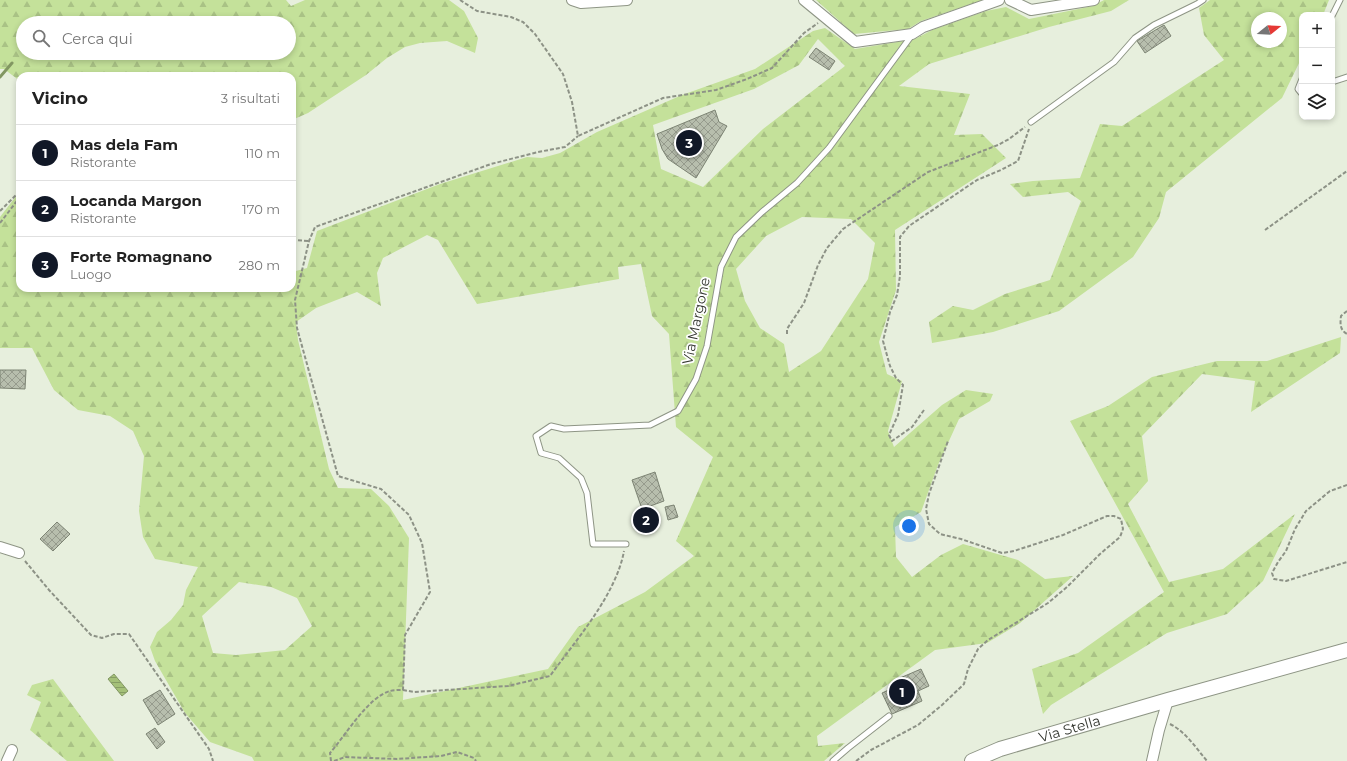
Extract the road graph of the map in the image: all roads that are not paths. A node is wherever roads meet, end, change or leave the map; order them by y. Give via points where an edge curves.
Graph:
1 (572, 0) edge
2 (627, 0) edge
3 (804, 0) edge
4 (999, 0) edge
5 (1010, 0) edge
6 (1094, 0) edge
7 (1203, 0) edge
8 (1340, 0) edge
9 (1334, 12) edge
10 (912, 34) junction
11 (1347, 77) edge
12 (1335, 81) edge
13 (1031, 122) road end
14 (626, 544) road end
15 (0, 547) edge
16 (19, 553) road end
17 (1347, 650) edge
18 (1168, 700) junction
19 (889, 716) dead end
20 (12, 750) dead end
21 (7, 761) edge
22 (833, 761) edge
23 (972, 761) edge
24 (1152, 761) edge

1 - 2 street via 581,3
3 - 10 street, Via Margone via 855,42
4 - 10 street, Via Margone via 923,27
5 - 6 street via 1031,10
7 - 13 lane via 1154,25 1135,38 1114,62
8 - 9 lane
10 - 14 lane, Via Margone via 829,148 797,184 736,237 721,267 707,346 699,373 678,411 650,425 564,429 551,426 536,436 541,453 559,458 581,478 587,493 593,544
11 - 12 lane
15 - 16 street
17 - 18 main road, Via Stella
18 - 23 main road, Via Stella via 1000,749
18 - 24 street
19 - 22 lane
20 - 21 street

